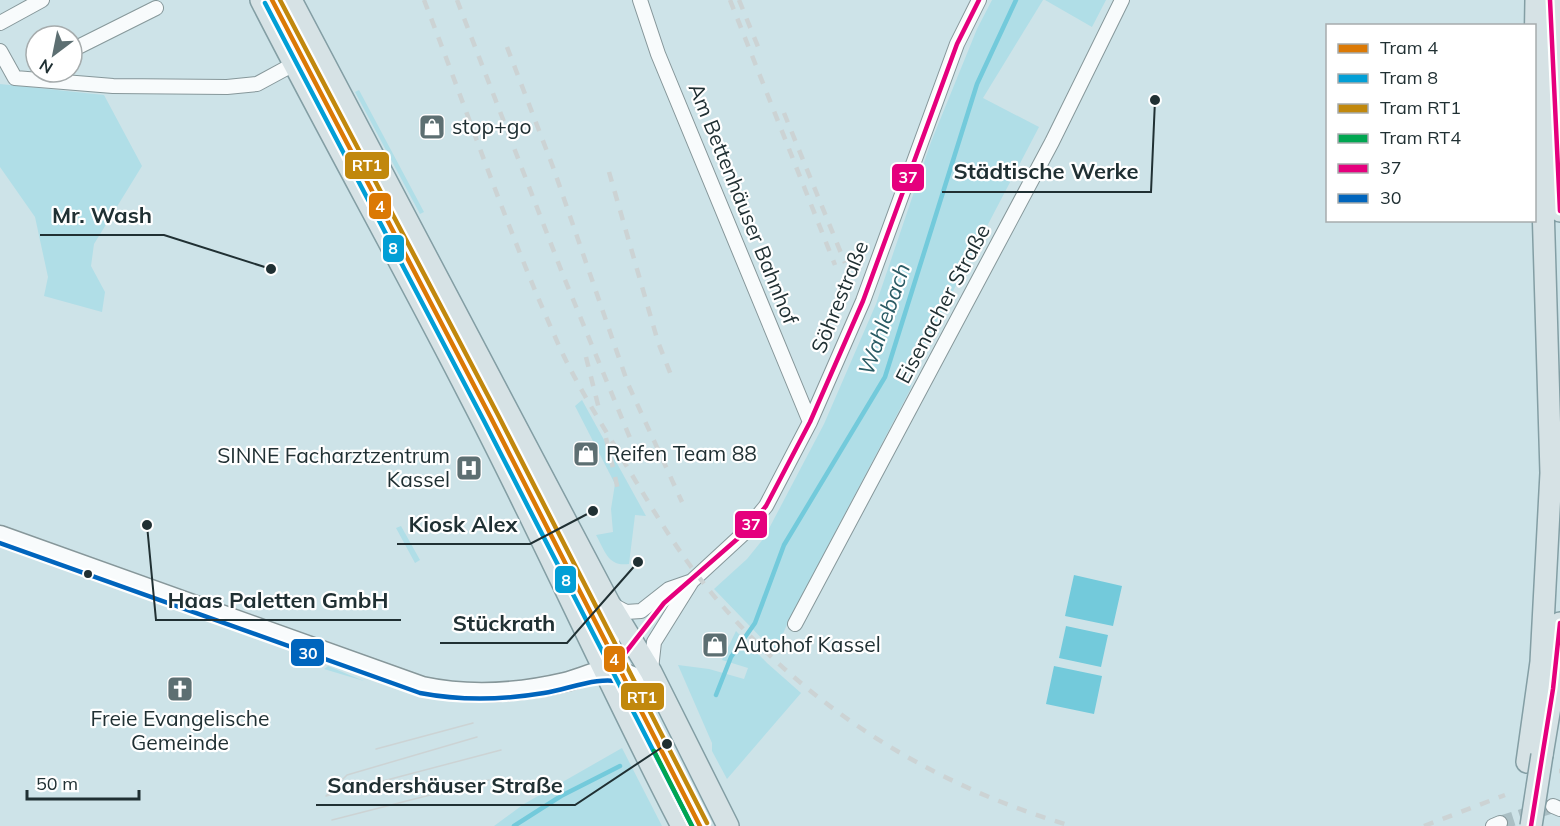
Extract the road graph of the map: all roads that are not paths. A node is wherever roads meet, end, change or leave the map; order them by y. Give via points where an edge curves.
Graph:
1 (42, 0) edge
2 (261, 0) edge
3 (291, 0) edge
4 (640, 0) edge
5 (979, 0) edge
6 (1122, 0) edge
7 (1536, 0) edge
8 (1550, 0) edge
9 (156, 8) dead end
10 (0, 23) edge
11 (1536, 24) edge
12 (84, 44) edge
13 (0, 51) edge
14 (294, 64) junction
15 (24, 73) edge
16 (15, 78) junction
17 (1536, 79) edge
18 (1560, 211) edge
19 (810, 422) junction
20 (0, 535) edge
21 (692, 580) junction
22 (609, 603) junction
23 (1560, 623) edge
24 (795, 624) dead end
25 (606, 670) junction
26 (651, 672) junction
27 (661, 692) junction
28 (1535, 759) junction
29 (1503, 825) edge
30 (682, 826) edge
31 (728, 826) edge
32 (1531, 826) edge

1 - 10 street
2 - 14 main road
3 - 22 main road
4 - 19 street, Am Bettenhäuser Bahnhof via 658,54
5 - 19 street, Söhrestraße via 957,44 864,301
6 - 24 street, Eisenacher Straße via 1045,155
7 - 11 main road
8 - 18 main road
9 - 12 street
13 - 16 street
14 - 16 street via 257,84 227,87 112,86
14 - 25 main road via 471,396
15 - 16 street
17 - 28 main road via 1551,473
19 - 21 street, Söhrestraße via 756,520
20 - 25 main road via 422,686 473,693 502,691 563,683
21 - 22 street, Söhrestraße via 669,589 641,611 626,612
21 - 26 street, Söhrestraße via 654,642
22 - 25 main road via 613,621
22 - 26 main road
23 - 28 main road via 1553,689
25 - 27 main road
25 - 30 main road
26 - 27 main road
27 - 31 main road
28 - 29 main road
28 - 32 main road, bridge

